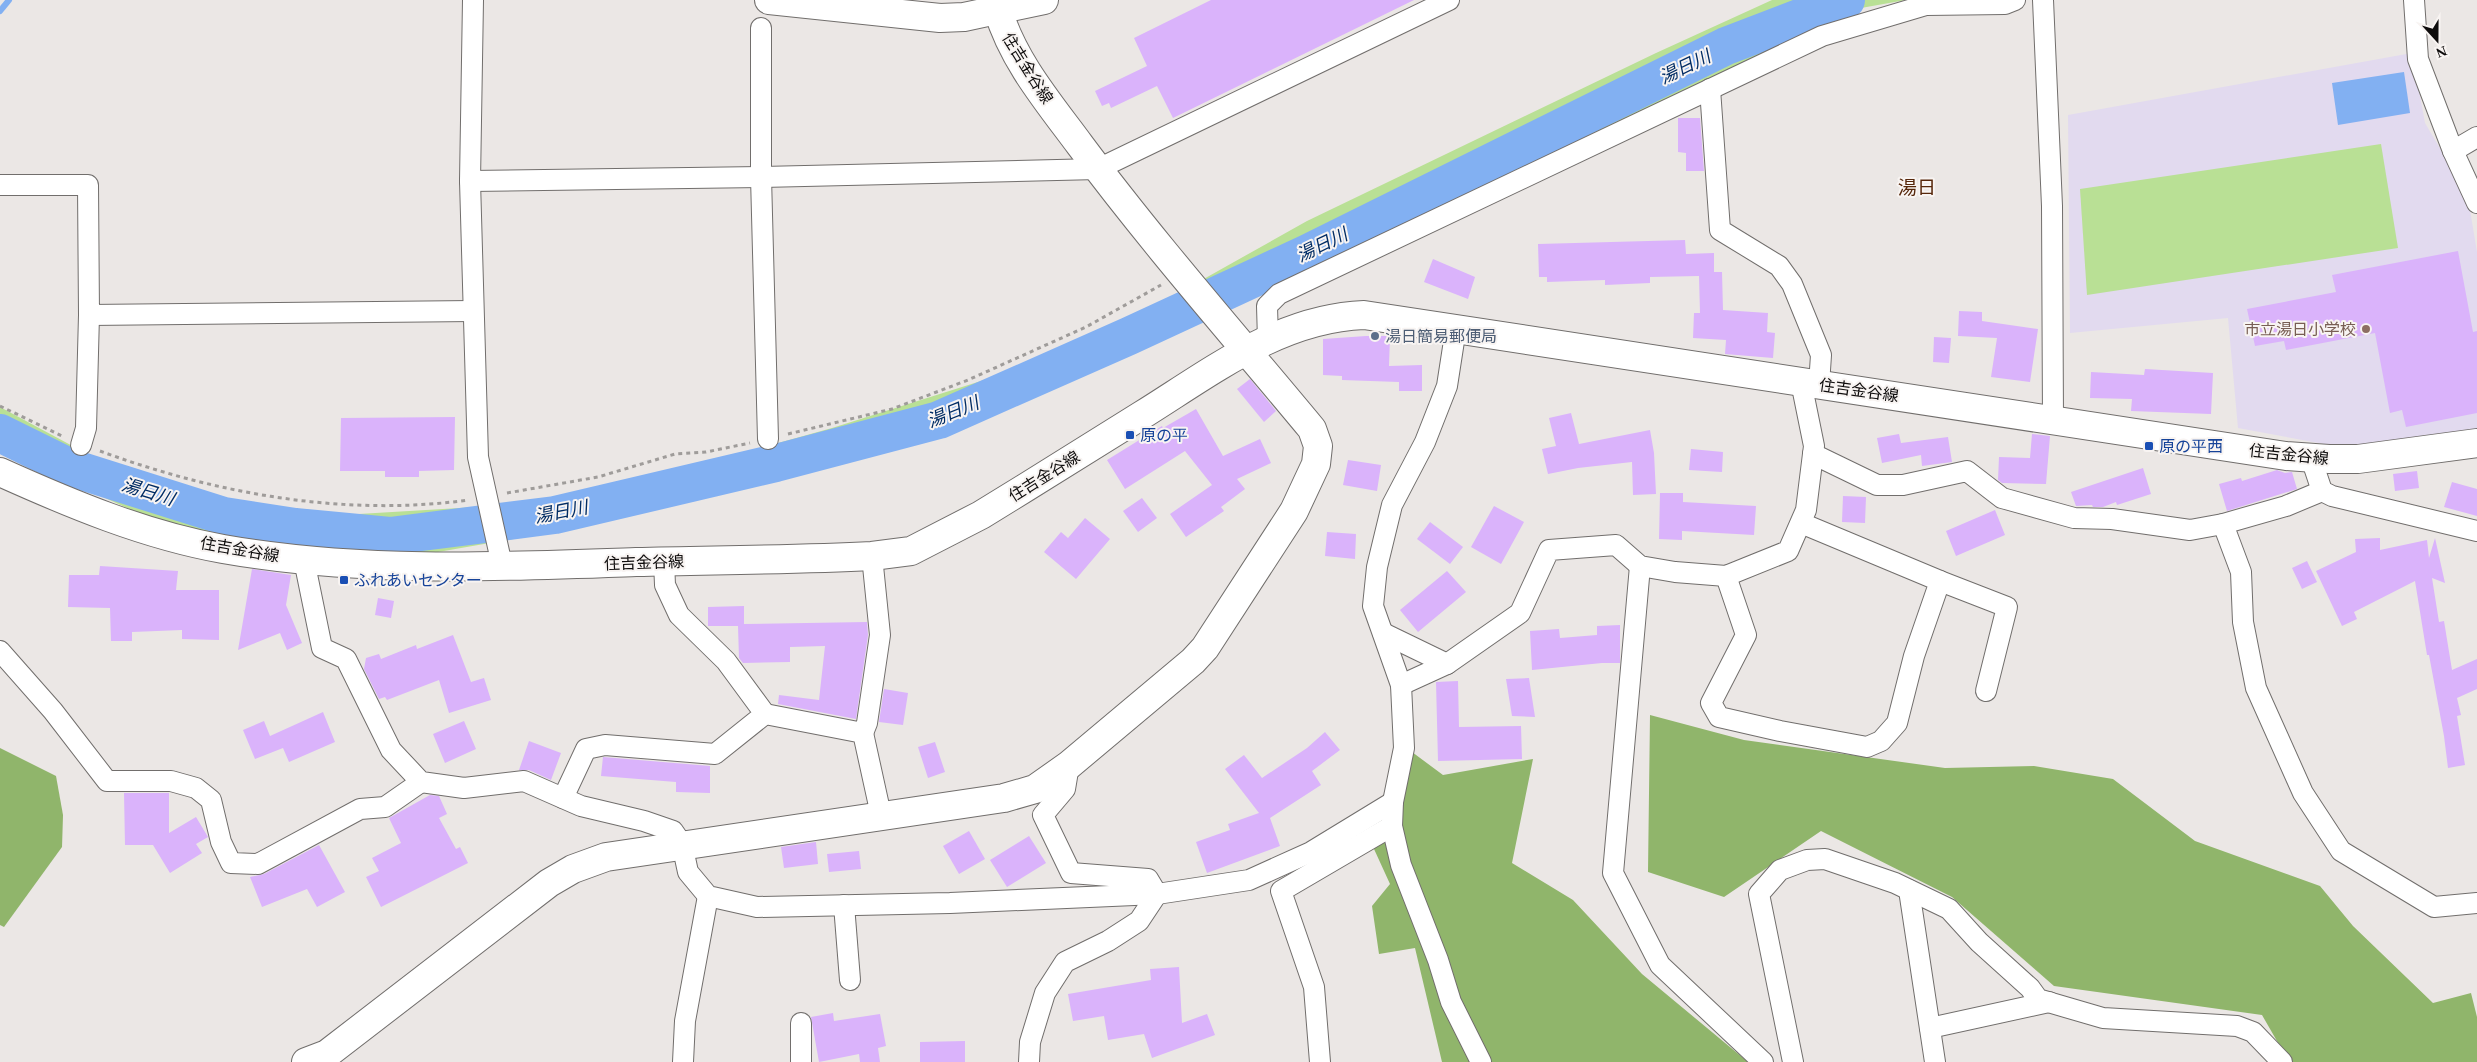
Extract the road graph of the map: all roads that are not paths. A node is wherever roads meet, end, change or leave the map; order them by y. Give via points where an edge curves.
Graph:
1 (472, 0) edge
2 (769, 0) edge
3 (1044, 0) edge
4 (1449, 0) edge
5 (2015, 0) edge
6 (2043, 0) edge
7 (2414, 0) edge
8 (998, 10) junction
9 (761, 28) dead end
10 (1710, 89) junction
11 (2477, 137) edge
12 (2453, 151) junction
13 (1098, 169) junction
14 (761, 177) junction
15 (470, 181) junction
16 (0, 185) edge
17 (2477, 203) edge
18 (473, 311) junction
19 (89, 314) junction
20 (1456, 328) junction
21 (1257, 345) junction
22 (1810, 383) junction
23 (2053, 419) junction
24 (768, 439) road end
25 (2477, 443) edge
26 (81, 445) road end
27 (1813, 454) junction
28 (2311, 458) junction
29 (0, 472) edge
30 (2322, 492) junction
31 (1801, 522) junction
32 (2223, 524) junction
33 (2477, 531) edge
34 (499, 554) junction
35 (872, 556) junction
36 (304, 560) junction
37 (664, 561) junction
38 (1640, 566) junction
39 (1726, 576) junction
40 (1940, 581) junction
41 (1383, 634) junction
42 (0, 651) edge
43 (1447, 664) junction
44 (1401, 685) junction
45 (1986, 691) dead end
46 (766, 714) junction
47 (863, 733) junction
48 (1070, 765) junction
49 (421, 782) junction
50 (563, 798) junction
51 (1393, 802) junction
52 (881, 815) junction
53 (1392, 826) junction
54 (682, 844) junction
55 (1909, 890) junction
56 (1157, 894) junction
57 (708, 896) junction
58 (2477, 903) edge
59 (844, 905) junction
60 (850, 980) dead end
61 (2049, 1002) junction
62 (801, 1023) dead end
63 (1930, 1028) junction
64 (1761, 1061) edge
65 (306, 1062) edge
66 (683, 1062) edge
67 (801, 1062) edge
68 (1029, 1062) edge
69 (1320, 1062) edge
70 (1481, 1062) edge
71 (1794, 1062) edge
72 (1935, 1062) edge
73 (2282, 1062) edge

1 - 15 street
2 - 8 main road via 940,18 964,18
3 - 8 main road
4 - 13 street
5 - 10 street via 2005,4 1926,5 1822,36
6 - 23 street via 2052,206
7 - 12 street via 2418,59
8 - 13 main road, 住吉金谷線 via 1007,37 1030,77
9 - 14 street
10 - 21 street via 1279,294 1266,306
10 - 22 street via 1720,230 1779,266 1792,284 1821,355
11 - 12 street
12 - 17 street
13 - 14 street
13 - 21 main road, 住吉金谷線 via 1215,315
14 - 15 street
14 - 24 street
15 - 18 street
16 - 19 street via 88,186
18 - 19 street
18 - 34 street via 478,457
19 - 26 street via 86,428
20 - 21 main road, 住吉金谷線 via 1364,315 1338,316 1296,328
20 - 22 main road, 住吉金谷線
20 - 41 street via 1447,386 1425,442 1392,505 1379,558 1373,606
21 - 35 main road, 住吉金谷線 via 982,515 912,551
21 - 48 main road via 1312,429 1318,446 1316,464 1294,511 1204,648 1173,680
22 - 23 main road, 住吉金谷線
22 - 27 street
23 - 28 main road, 住吉金谷線
25 - 28 main road, 住吉金谷線 via 2358,459
27 - 31 street via 1806,510
27 - 32 street via 1877,485 1903,485 1967,471 2002,498 2074,518 2112,519 2190,530
28 - 30 street
29 - 36 main road, 住吉金谷線 via 90,510 153,532 222,548
30 - 32 street
30 - 33 street
31 - 39 street via 1788,551
31 - 40 street
32 - 58 street via 2241,572 2243,622 2256,688 2303,794 2341,851 2434,907
34 - 36 main road, 住吉金谷線 via 382,566
34 - 37 main road, 住吉金谷線
35 - 37 main road, 住吉金谷線
35 - 47 street via 880,635
36 - 49 street via 322,648 346,659 391,750
37 - 46 street via 665,585 679,615 726,661
38 - 39 street
38 - 43 street via 1616,545 1549,550 1520,613
38 - 64 street via 1613,873 1660,965
39 - 40 street via 1746,635 1711,703 1719,717 1866,747 1881,741 1898,723 1914,656
40 - 45 street via 2007,608
41 - 43 street
41 - 44 street
42 - 49 street via 108,781 172,781 196,788 211,800 221,842 231,863 258,864 360,809 386,807
43 - 44 street
44 - 51 street via 1404,748
46 - 47 street
46 - 50 street via 715,754 605,745 586,749
47 - 52 street
48 - 52 main road via 1035,788 1004,798
48 - 56 street via 1064,789 1043,815 1071,873 1148,879
49 - 50 street via 464,788 524,781
50 - 54 street via 673,831
51 - 53 street
51 - 56 street via 1311,852 1249,880
52 - 54 main road
53 - 69 street via 1280,891 1314,987
53 - 70 street via 1401,865 1438,960 1450,1002
54 - 57 street via 688,872
54 - 65 main road via 606,857 573,869 549,883 327,1054
55 - 61 street via 1949,909 2038,999
55 - 63 street
55 - 71 street via 1825,859 1807,860 1780,870 1759,894
56 - 59 street
56 - 68 street via 1139,921 1065,962 1045,993 1030,1042
57 - 59 street via 757,907
57 - 66 street via 685,1021
59 - 60 street
61 - 63 street
61 - 73 street via 2103,1018 2237,1026 2253,1032
62 - 67 street
63 - 72 street

